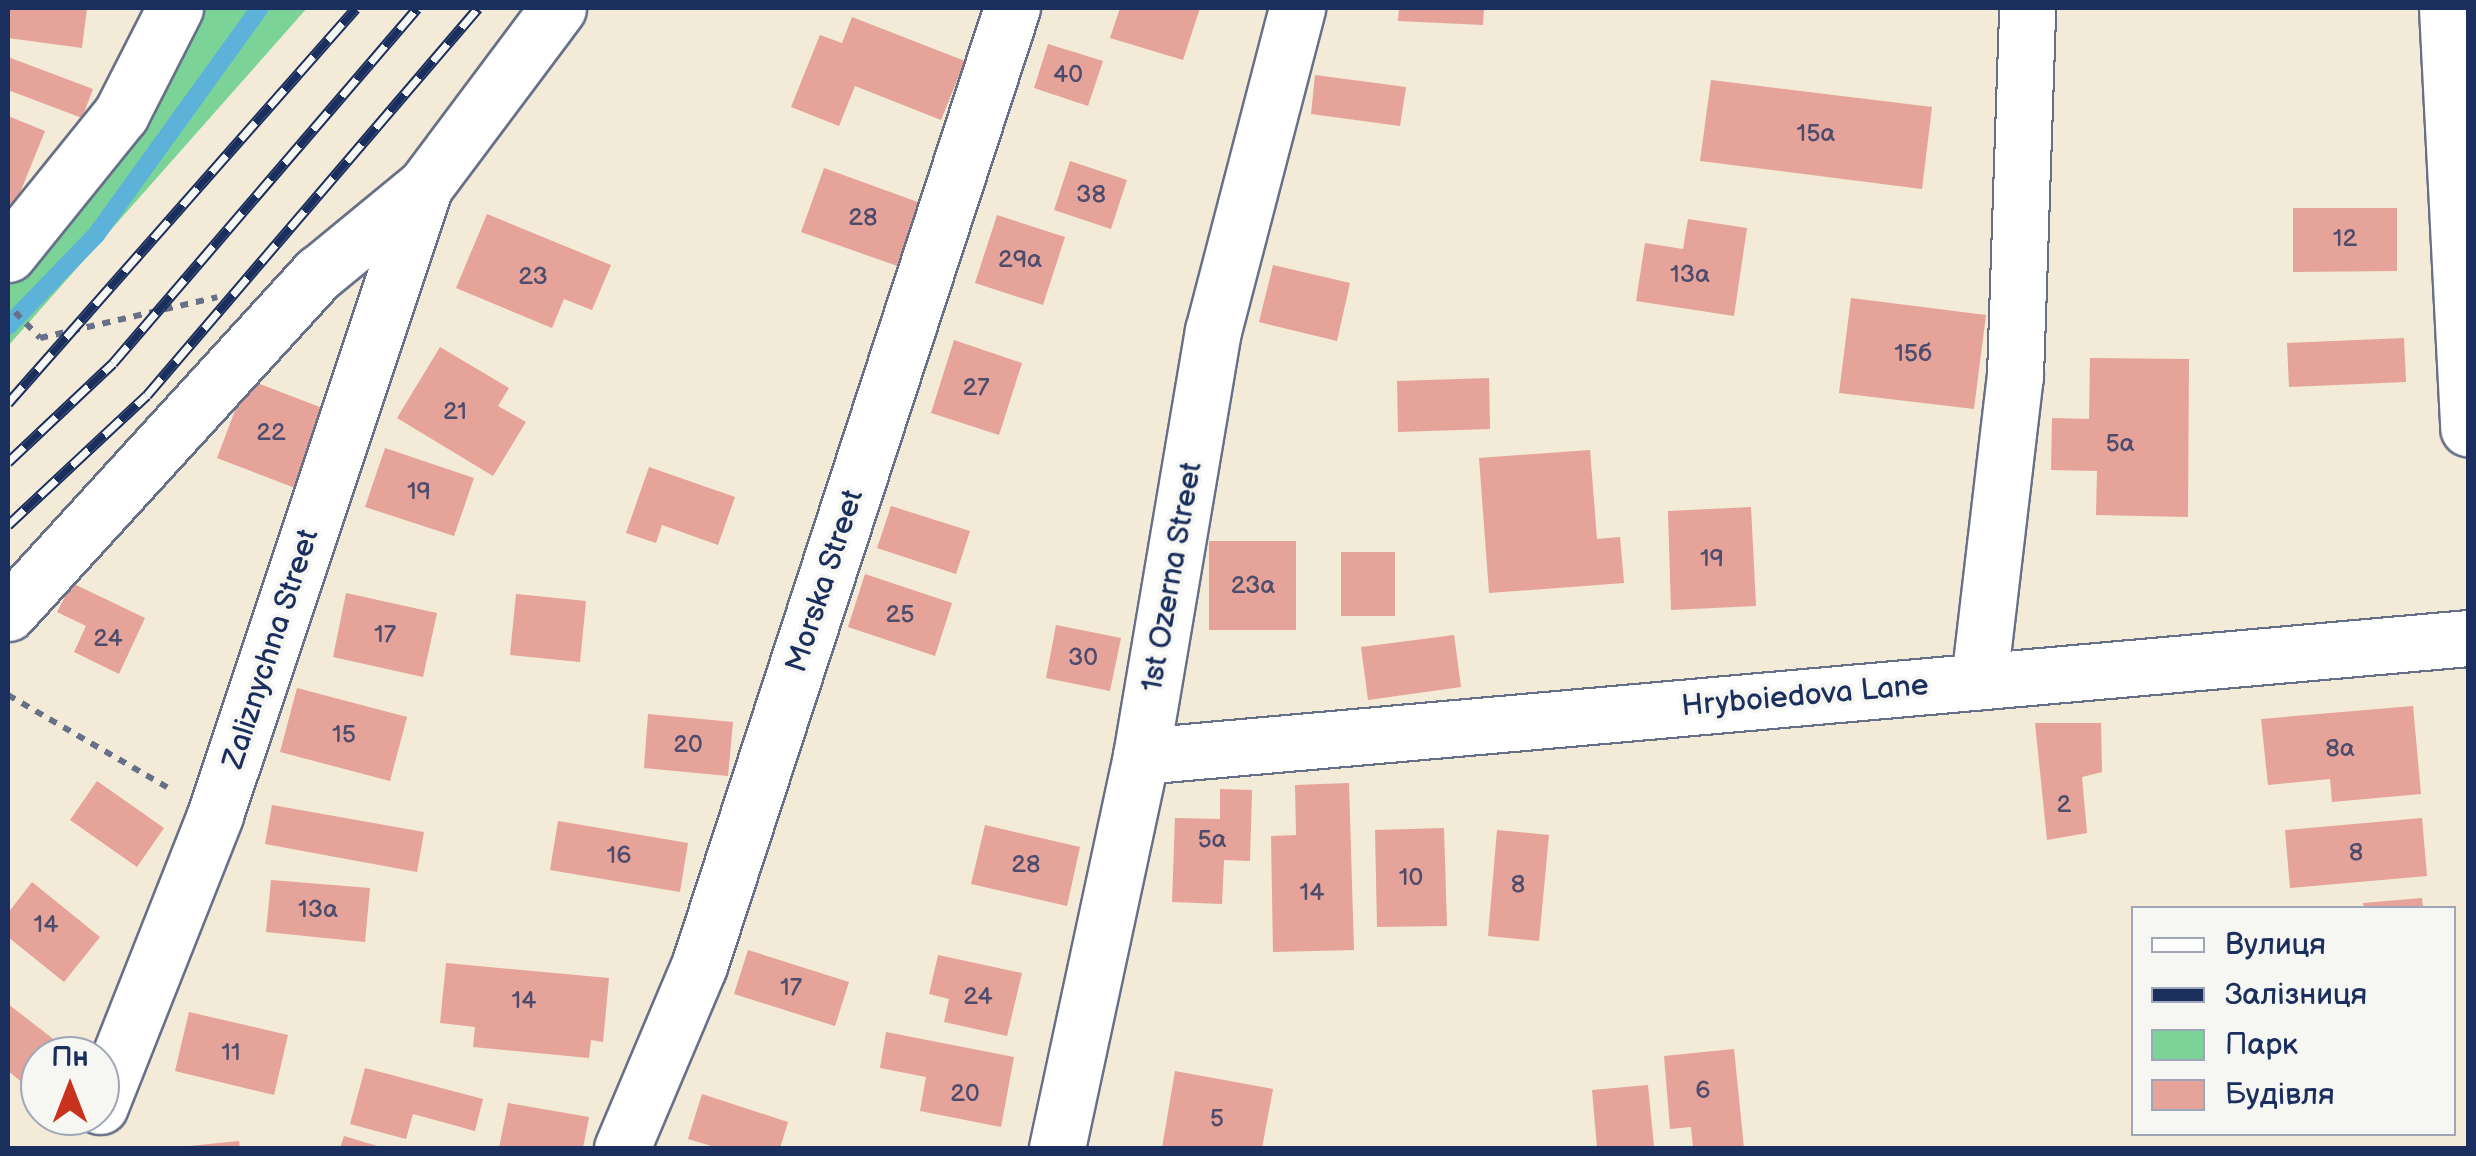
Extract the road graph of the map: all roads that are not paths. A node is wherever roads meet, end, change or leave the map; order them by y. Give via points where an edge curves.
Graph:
1 (175, 8) edge
2 (558, 8) edge
3 (1012, 8) edge
4 (1297, 8) edge
5 (2027, 8) edge
6 (2447, 8) edge
7 (425, 186) junction
8 (8, 254) edge
9 (2468, 428) edge
10 (8, 614) edge
11 (2468, 638) edge
12 (1979, 681) junction
13 (1142, 756) junction
14 (120, 1055) edge
15 (622, 1148) edge
16 (1057, 1148) edge

1 - 8 street via 121,114
2 - 7 street, Zaliznychna Street
3 - 15 street, Morska Street via 699,966
4 - 13 street, 1st Ozerna Street via 1213,331
5 - 12 street via 2015,376
6 - 9 street
7 - 10 street, Zaliznychna Street via 318,272
7 - 14 street, Zaliznychna Street via 215,815
11 - 12 street, Hryboiedova Lane
12 - 13 street, Hryboiedova Lane
13 - 16 street, 1st Ozerna Street

